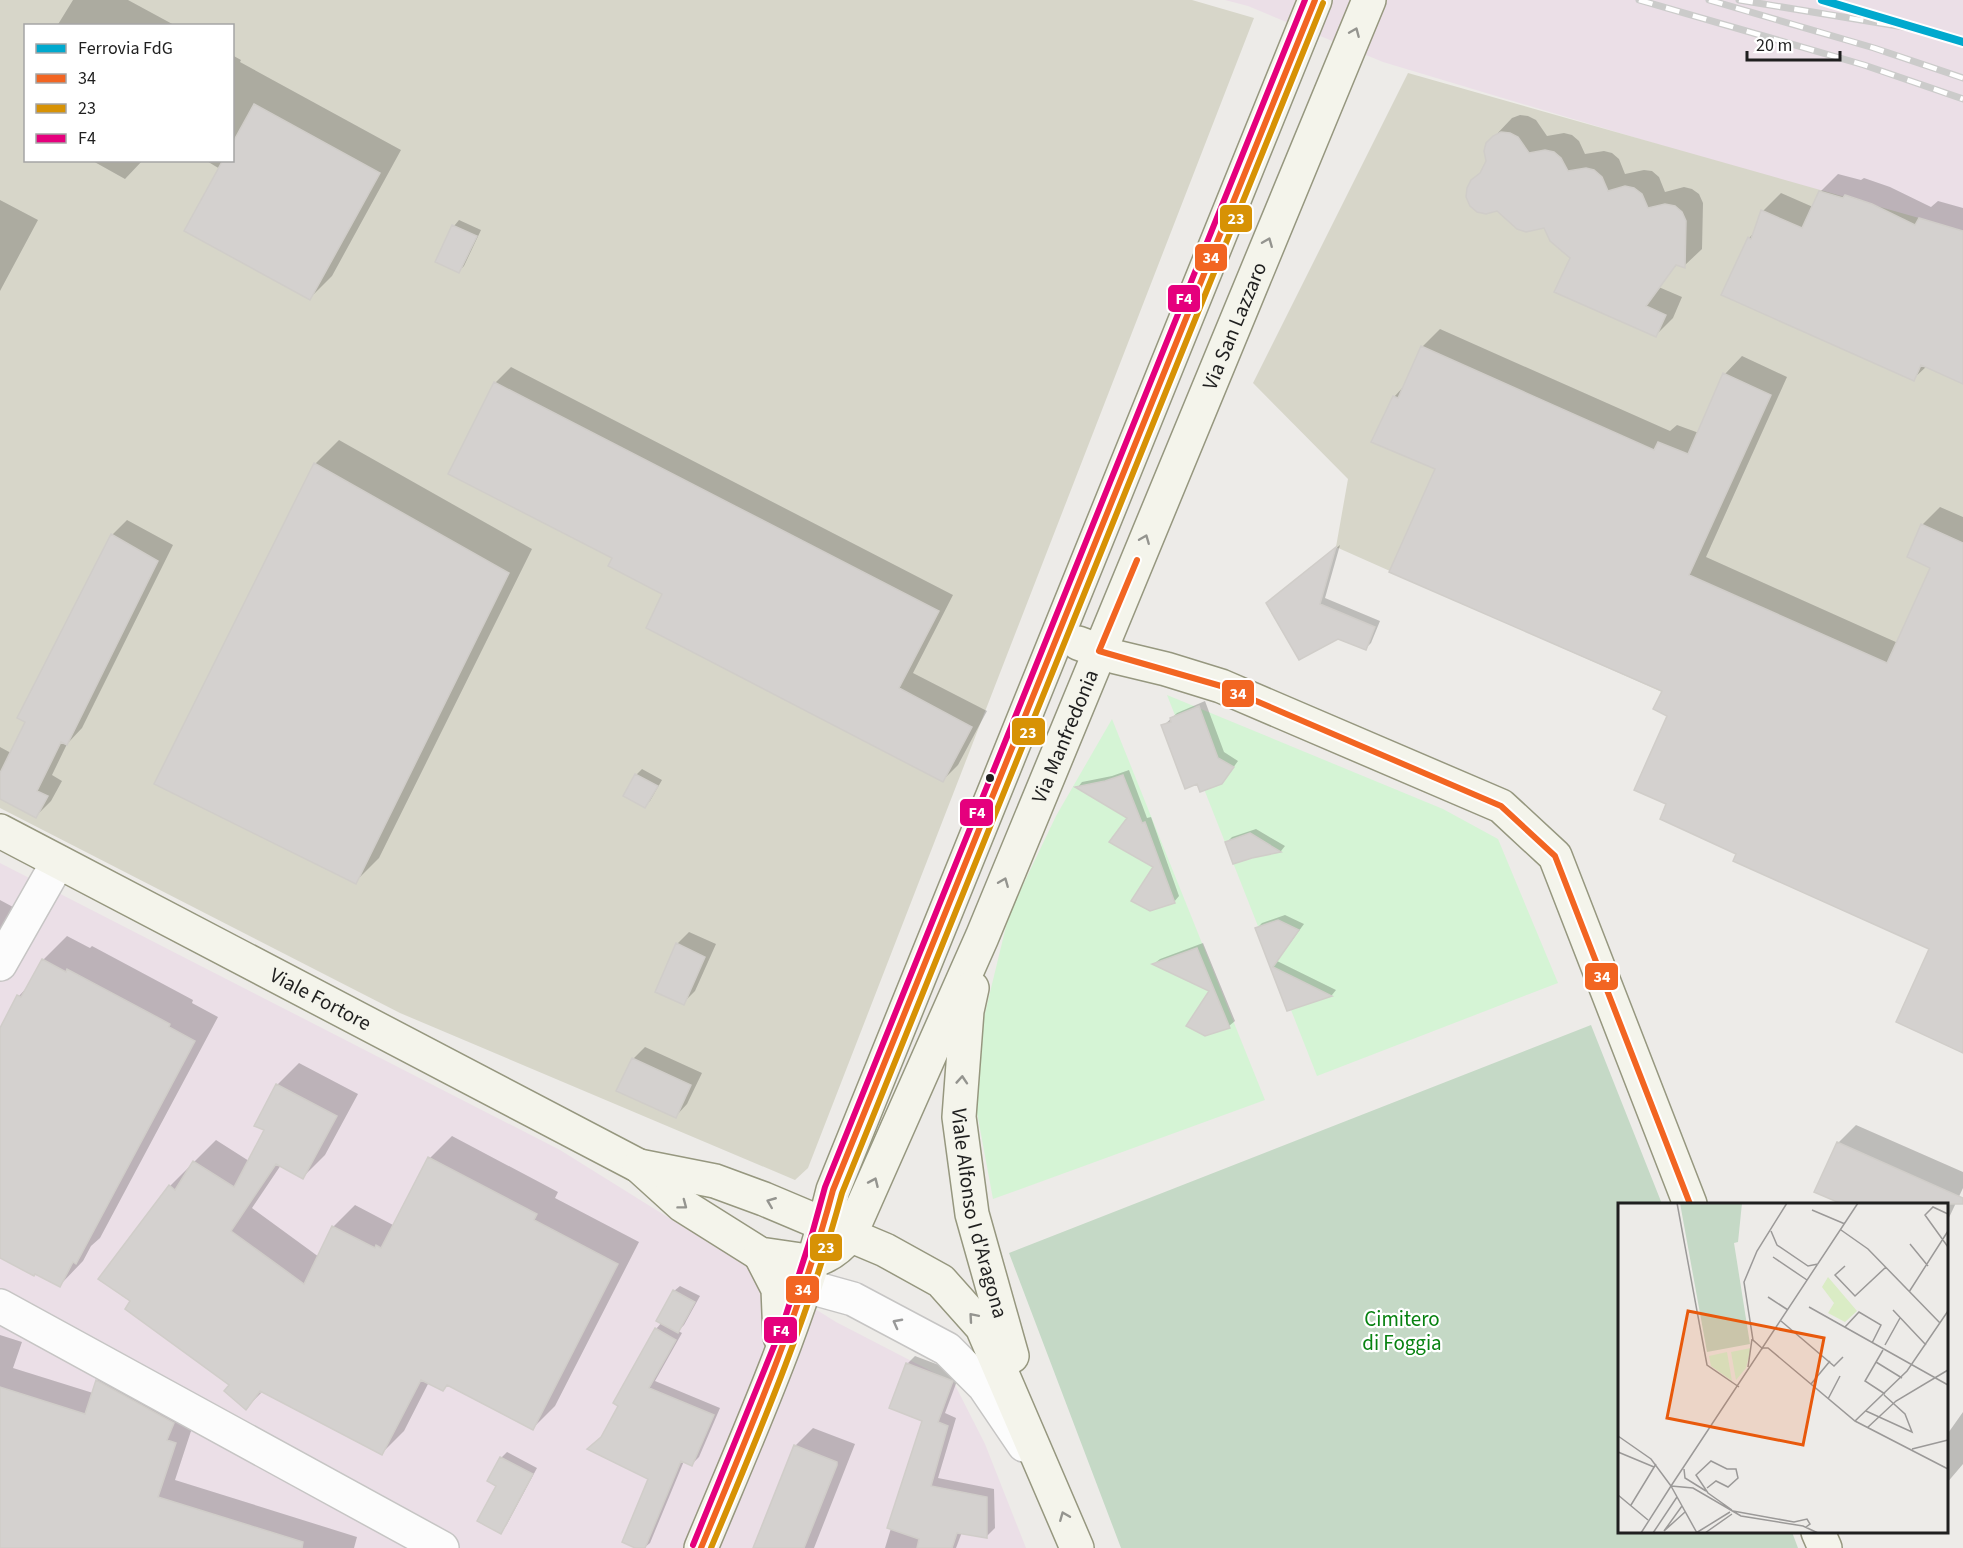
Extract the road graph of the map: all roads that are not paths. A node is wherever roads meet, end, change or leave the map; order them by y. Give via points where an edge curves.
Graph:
1 (1315, 0) edge
2 (1369, 0) edge
3 (1056, 635) junction
4 (1099, 651) junction
5 (0, 831) edge
6 (58, 862) junction
7 (982, 937) junction
8 (0, 964) edge
9 (639, 1166) junction
10 (1690, 1203) edge
11 (837, 1230) junction
12 (760, 1254) junction
13 (810, 1273) junction
14 (0, 1306) edge
15 (780, 1356) junction
16 (1050, 1484) junction
17 (1818, 1533) edge
18 (442, 1548) edge
19 (700, 1548) edge
20 (1077, 1548) edge
21 (1825, 1548) edge

1 - 3 main road
4 -> 2 main road, Via San Lazzaro
3 - 4 main road, Via Manfredonia
3 - 11 main road, Via Manfredonia via 838,1179
7 -> 4 main road, Via Manfredonia
4 - 10 main road via 1221,686 1501,806 1555,856
5 - 6 main road, Viale Fortore
6 - 8 street
6 - 9 main road, Viale Fortore
11 -> 7 main road, Via Manfredonia
16 -> 7 main road, Viale Alfonso I d'Aragona via 972,1214 960,1117 967,1011
11 -> 9 main road, Viale Fortore via 715,1181
9 -> 12 main road, Viale Fortore via 682,1205
11 - 13 main road, Via Manfredonia
16 -> 11 main road, Viale Alfonso I d'Aragona via 982,1327 941,1281 885,1250
12 - 13 main road, Viale Fortore
12 - 15 main road via 778,1289
13 - 15 main road, Via Manfredonia
16 -> 13 street, Viale Alfonso I d'Aragona via 984,1386 947,1349
14 - 18 street
15 - 19 main road, Via Manfredonia
20 -> 16 main road, Viale Alfonso I d'Aragona
17 - 21 main road

